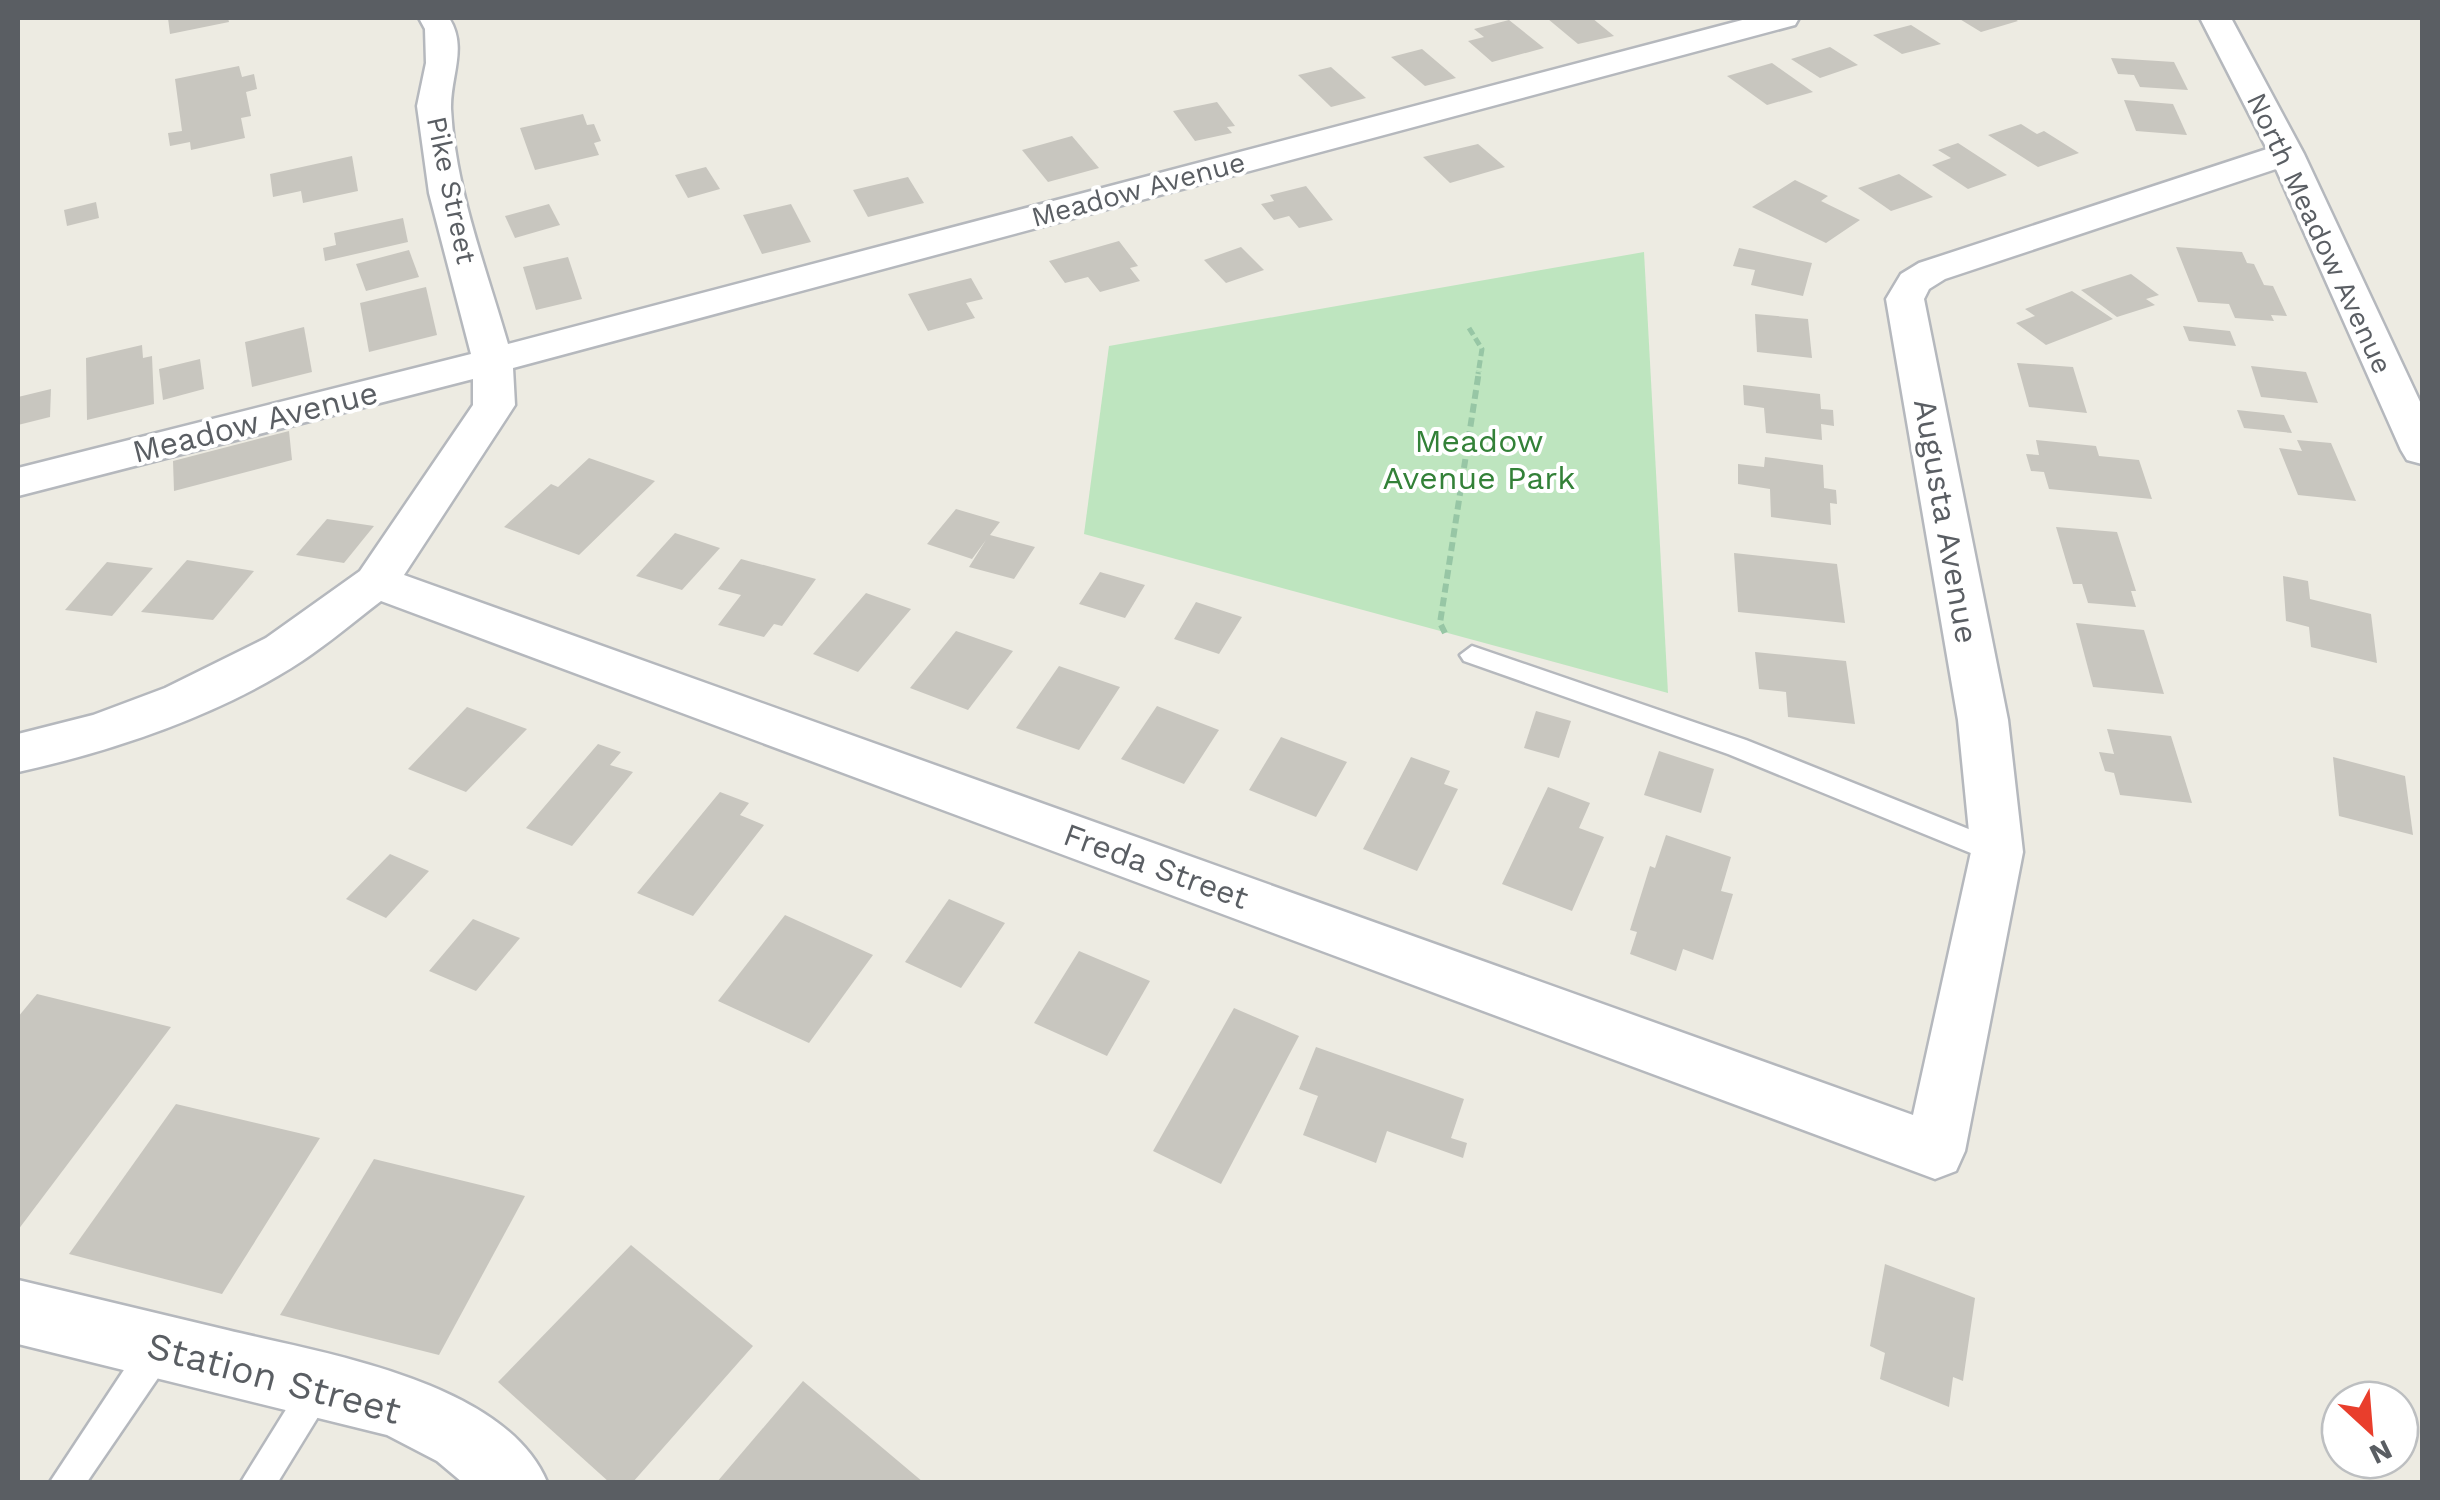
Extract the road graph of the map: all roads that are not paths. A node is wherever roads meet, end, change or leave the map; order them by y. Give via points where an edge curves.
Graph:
1 (434, 18) edge
2 (1784, 18) edge
3 (2216, 18) edge
4 (2288, 154) junction
5 (492, 361) junction
6 (2422, 450) edge
7 (18, 482) edge
8 (376, 582) junction
9 (1472, 655) road end
10 (18, 753) edge
11 (1997, 852) junction
12 (1935, 1151) joint
13 (18, 1312) edge
14 (159, 1347) junction
15 (320, 1386) junction
16 (503, 1479) edge
17 (67, 1482) edge
18 (258, 1482) edge

1 - 5 street, Pike Street via 442,63 434,106 448,193
2 - 5 street, Meadow Avenue
3 - 4 street, North Meadow Avenue
4 - 6 street, North Meadow Avenue
4 - 11 street, Augusta Avenue via 1932,271 1914,282 1905,299 1983,720
5 - 7 street, Meadow Avenue
5 - 8 street via 494,405
8 - 10 street via 283,650 182,701 101,732
8 - 12 street, Freda Street
9 - 11 lane via 1654,715
11 - 12 street, Augusta Avenue
13 - 14 street, Station Street
14 - 15 street, Station Street
14 - 17 lane
15 - 16 street, Station Street via 394,1404 461,1438
15 - 18 lane

